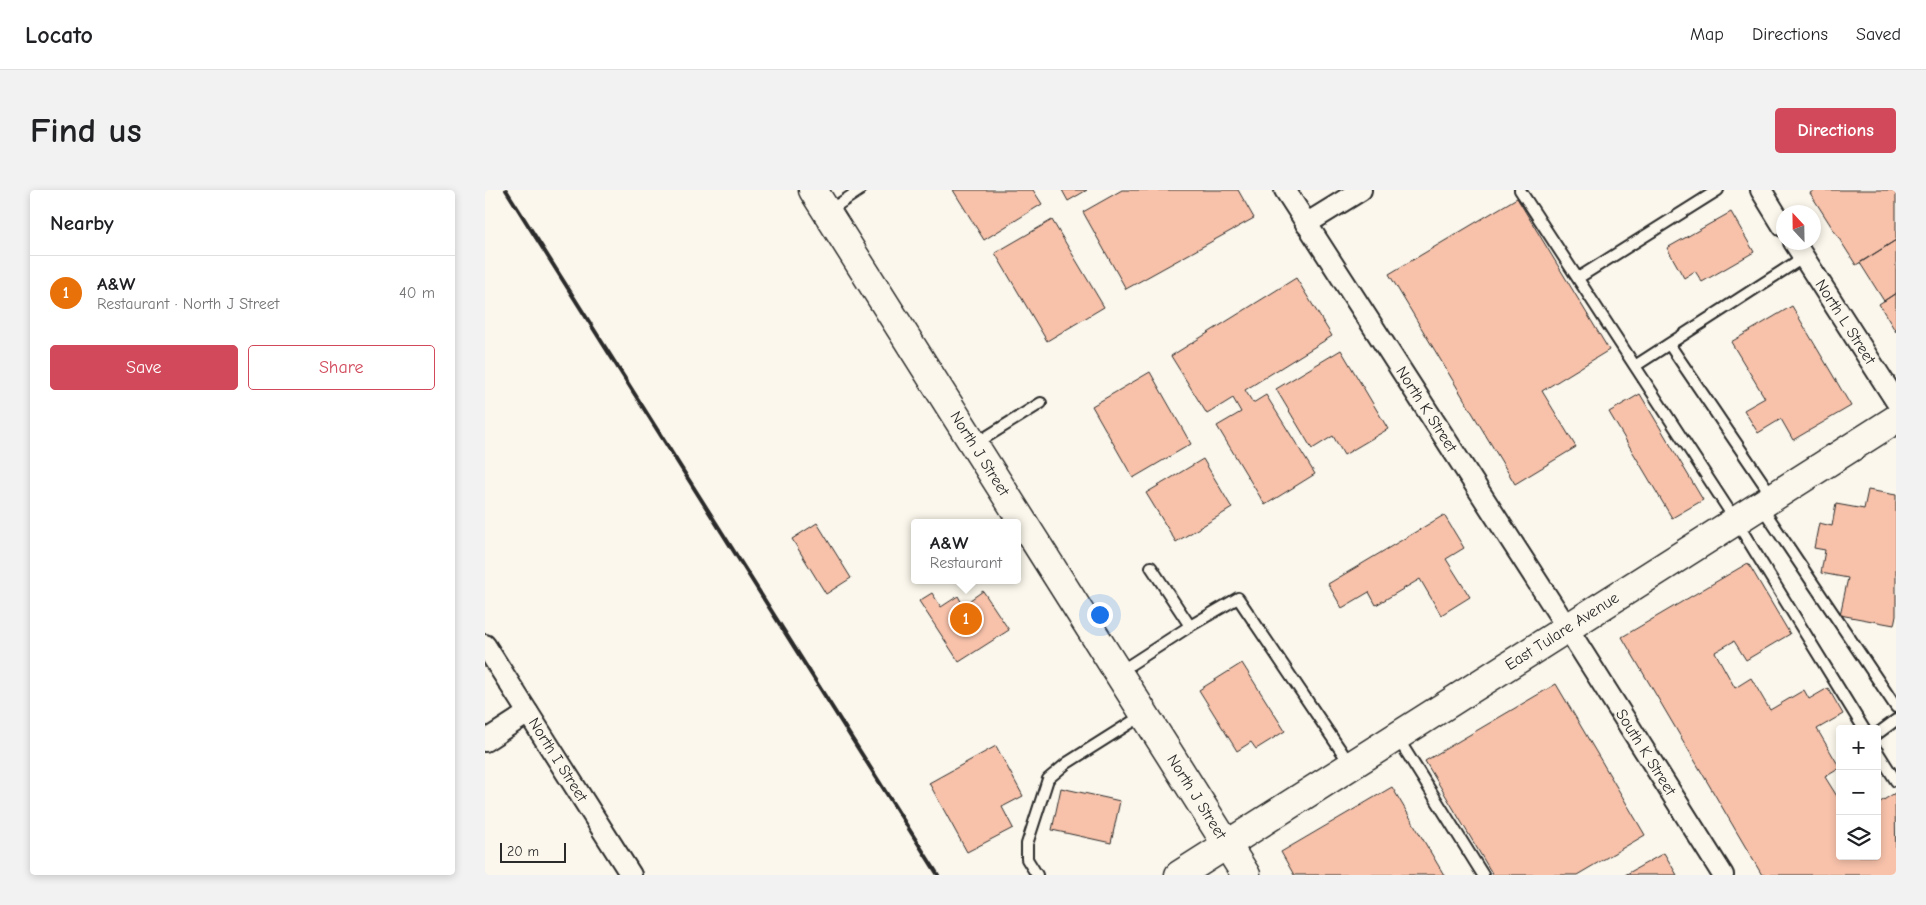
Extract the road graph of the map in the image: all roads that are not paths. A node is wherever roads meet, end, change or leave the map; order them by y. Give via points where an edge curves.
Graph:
1 (860, 190) edge
2 (1285, 190) edge
3 (1361, 190) edge
4 (1520, 190) edge
5 (1718, 190) edge
6 (1761, 190) edge
7 (820, 201) edge
8 (1776, 215) edge
9 (1307, 224) junction
10 (1799, 250) edge
11 (1578, 278) junction
12 (1669, 344) junction
13 (1635, 366) junction
14 (1896, 401) edge
15 (1041, 403) dead end
16 (1896, 419) edge
17 (974, 444) junction
18 (1767, 501) junction
19 (1736, 521) junction
20 (1151, 567) dead end
21 (1190, 626) junction
22 (1568, 628) junction
23 (485, 645) edge
24 (1118, 672) junction
25 (1896, 707) edge
26 (528, 713) junction
27 (1144, 713) junction
28 (1896, 720) edge
29 (1862, 725) edge
30 (1881, 731) edge
31 (1397, 736) junction
32 (485, 741) edge
33 (1881, 757) edge
34 (1351, 765) junction
35 (1896, 781) edge
36 (1227, 844) junction
37 (631, 875) edge
38 (1037, 875) edge
39 (1179, 875) edge
40 (1246, 875) edge
41 (1483, 875) edge
42 (1723, 875) edge

1 - 7 lane
2 - 9 street, North K Street
3 - 9 street
4 - 11 lane
5 - 11 lane
6 - 8 street
7 - 17 main road, North J Street
9 - 22 street, North K Street
10 - 12 lane
10 - 14 street, North L Street
11 - 13 lane
12 - 13 lane
12 - 18 lane via 1739,447
13 - 19 lane
15 - 17 lane
16 - 18 main road, East Tulare Avenue
17 - 24 main road, North J Street
18 - 19 main road, East Tulare Avenue
18 - 25 lane
19 - 22 main road, East Tulare Avenue
19 - 29 lane
20 - 21 lane
21 - 24 lane
21 - 34 lane via 1238,598
22 - 31 main road, East Tulare Avenue
22 - 42 street, South K Street
23 - 26 street, North I Street
24 - 27 main road, North J Street
26 - 32 street
26 - 37 street, North I Street
27 - 36 main road, North J Street
27 - 38 lane via 1048,779 1027,844 1027,859
28 - 30 lane
31 - 34 main road, East Tulare Avenue
31 - 41 lane
33 - 35 lane
34 - 36 main road, East Tulare Avenue
36 - 39 main road, East Tulare Avenue
36 - 40 main road, North J Street

